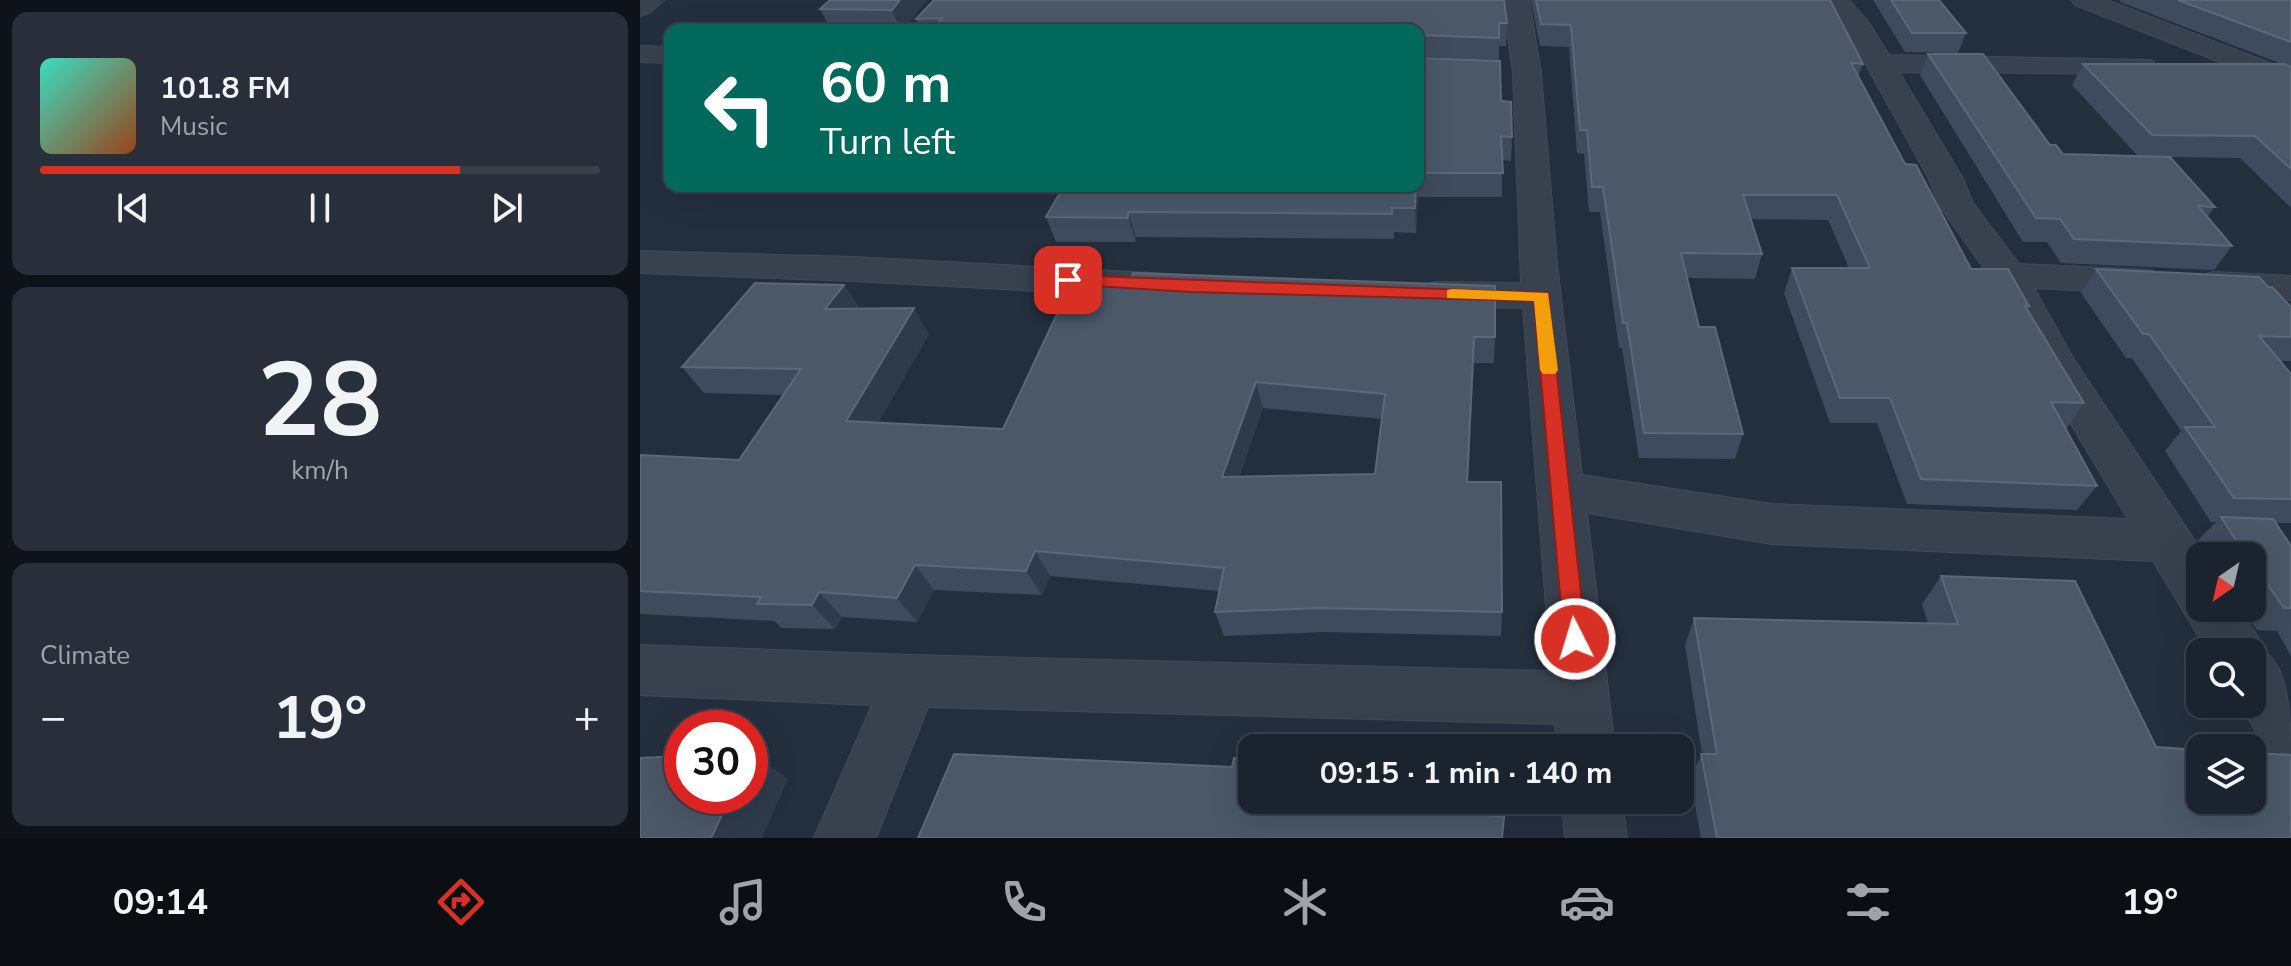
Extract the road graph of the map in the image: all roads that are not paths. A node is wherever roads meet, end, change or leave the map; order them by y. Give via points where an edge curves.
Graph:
1 (651, 0) edge
2 (1516, 0) edge
3 (1835, 0) edge
4 (2084, 0) edge
5 (640, 8) edge
6 (640, 54) edge
7 (664, 55) edge
8 (1881, 63) junction
9 (2256, 67) junction
10 (2291, 81) edge
11 (640, 262) edge
12 (2008, 275) junction
13 (1223, 288) edge
14 (2291, 288) edge
15 (1398, 293) edge
16 (1542, 296) junction
17 (1561, 490) junction
18 (2168, 541) junction
19 (2186, 570) edge
20 (640, 670) edge
21 (910, 681) junction
22 (2266, 696) edge
23 (1584, 723) edge
24 (2291, 736) edge
25 (1593, 814) edge
26 (845, 838) edge
27 (1596, 838) edge

1 - 5 street
2 - 16 street via 1511,72
3 - 8 street
4 - 9 street
6 - 7 street
8 - 9 street
8 - 12 street via 1956,205
9 - 10 street
11 - 13 street
12 - 14 street
12 - 18 street via 2056,364
15 - 16 street
16 - 17 street
17 - 18 street via 1772,524
17 - 23 street
18 - 19 street
20 - 21 street
21 - 23 street
21 - 26 street
22 - 24 street
25 - 27 street

